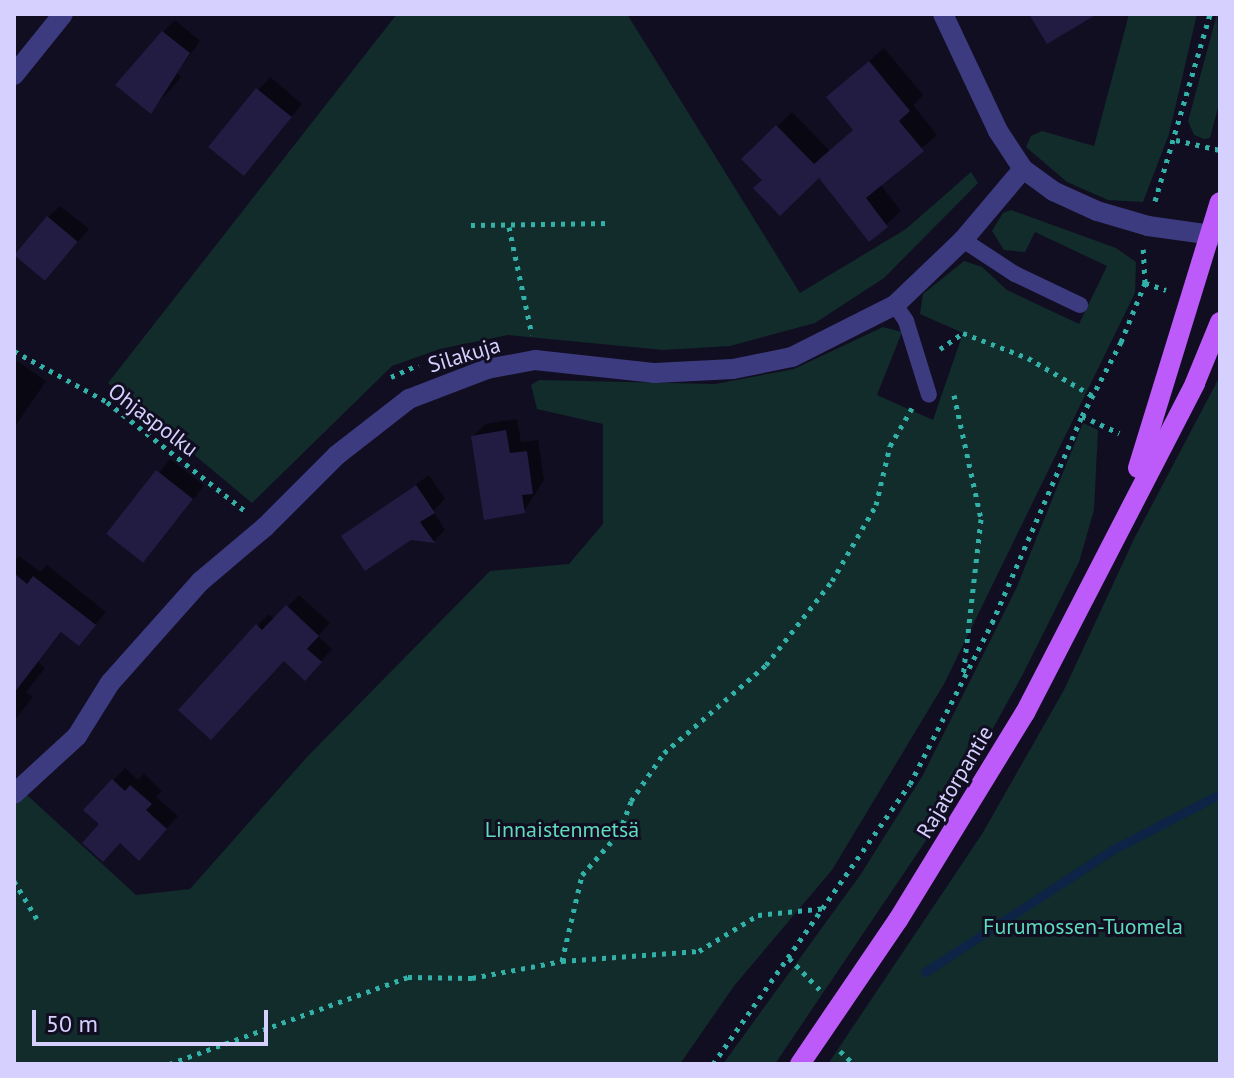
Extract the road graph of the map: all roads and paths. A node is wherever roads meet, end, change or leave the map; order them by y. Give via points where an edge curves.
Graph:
1 (63, 14) edge
2 (943, 14) edge
3 (1210, 14) edge
4 (14, 75) edge
5 (1176, 140) junction
6 (1220, 150) edge
7 (1023, 169) junction
8 (1220, 202) edge
9 (610, 223) dead end
10 (471, 225) dead end
11 (1148, 226) junction
12 (509, 227) junction
13 (1216, 236) edge
14 (963, 240) junction
15 (895, 305) junction
16 (1080, 305) dead end
17 (1220, 322) edge
18 (533, 341) dead end
19 (14, 351) edge
20 (919, 363) junction
21 (953, 390) dead end
22 (929, 395) joint
23 (1093, 396) junction
24 (1082, 416) junction
25 (1119, 433) dead end
26 (1125, 510) junction
27 (265, 527) junction
28 (963, 681) junction
29 (14, 794) edge
30 (14, 881) edge
31 (828, 908) junction
32 (37, 919) dead end
33 (789, 958) junction
34 (562, 961) junction
35 (838, 1008) junction
36 (169, 1064) edge
37 (713, 1064) edge
38 (800, 1064) edge

1 - 4 street
2 - 7 street via 998,131
3 - 5 path
5 - 6 path
5 - 11 path
7 - 11 street via 1053,191
7 - 14 street, Silakuja
8 - 13 main road, Rajatorpantie
9 - 12 path
10 - 12 path
11 - 13 street
11 - 23 path via 1142,255 1145,283
12 - 18 path
13 - 26 main road, Rajatorpantie
14 - 15 street, Silakuja
14 - 16 lane via 1015,274
15 - 20 lane via 906,321
15 - 27 street, Silakuja via 792,357 733,369 655,373 535,360 448,383 409,399 337,455
17 - 26 main road, Rajatorpantie via 1195,383
19 - 27 path, Ohjaspolku via 107,402
20 - 22 lane
20 - 23 path via 963,333 1028,358
21 - 28 path via 981,519
22 - 34 path via 910,409 876,505 832,581 766,665 664,753 631,801 619,833 582,875
23 - 24 path
24 - 25 path
24 - 28 path
26 - 35 main road, Rajatorpantie via 1025,713
27 - 29 street, Silakuja via 201,581 110,683 77,736
28 - 31 path via 910,784
30 - 32 path
31 - 33 path
31 - 34 path via 758,915 699,951
33 - 35 path
33 - 37 path
34 - 36 path via 472,978 408,977
35 - 38 main road, Rajatorpantie

